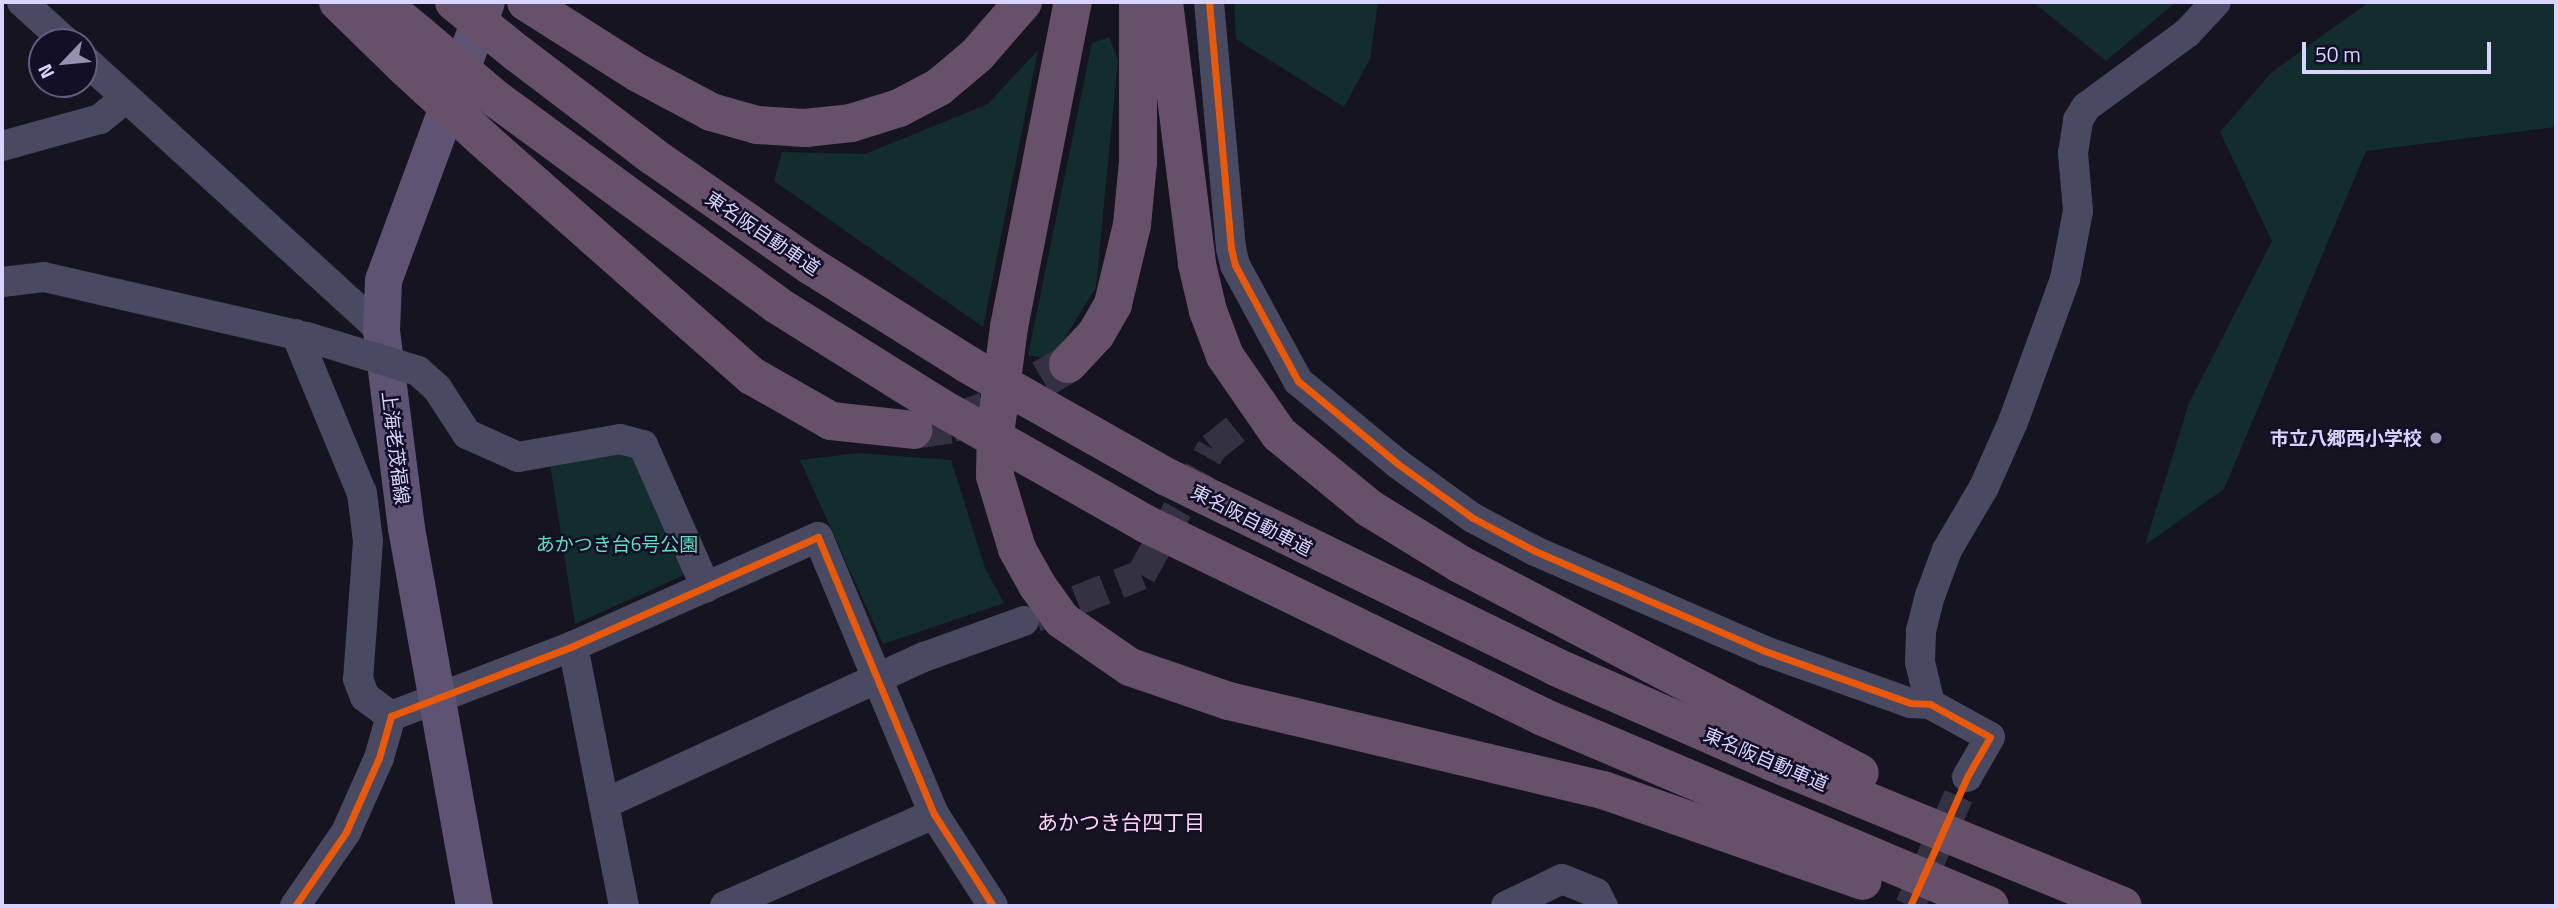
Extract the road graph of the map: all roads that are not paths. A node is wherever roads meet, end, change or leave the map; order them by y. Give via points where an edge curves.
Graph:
1 (22, 2) edge
2 (338, 2) edge
3 (380, 2) edge
4 (454, 2) edge
5 (486, 2) edge
6 (1023, 2) edge
7 (1073, 2) edge
8 (1138, 2) edge
9 (1164, 2) edge
10 (1209, 2) edge
11 (2216, 2) edge
12 (529, 4) edge
13 (51, 28) edge
14 (413, 52) junction
15 (98, 72) edge
16 (126, 98) junction
17 (2, 146) edge
18 (2, 282) edge
19 (381, 330) junction
20 (301, 335) junction
21 (1068, 364) tunnel mouth
22 (914, 430) tunnel mouth
23 (706, 588) junction
24 (1024, 621) tunnel mouth
25 (573, 646) junction
26 (878, 679) junction
27 (436, 696) junction
28 (1930, 704) junction
29 (391, 716) junction
30 (1967, 777) tunnel mouth
31 (604, 803) junction
32 (934, 814) junction
33 (295, 906) edge
34 (474, 906) edge
35 (624, 906) edge
36 (725, 906) edge
37 (993, 906) edge
38 (1506, 906) edge
39 (1603, 906) edge
40 (1934, 906) edge
41 (1990, 906) edge
42 (2123, 906) edge
43 (2136, 906) edge

1 - 13 street
2 - 14 highway
3 - 14 highway
4 - 42 highway, 東名阪自動車道, bridge via 654,158 811,266 967,364 1167,477 1556,667 1772,762
5 - 19 main road, 上海老茂福線 via 383,280
6 - 12 highway via 977,55 939,87 899,108 851,123 805,128 757,125 711,112 638,73
7 - 40 highway, bridge via 1009,327 996,427 995,476 1017,549 1062,620 1130,667 1229,701 1603,790
8 - 21 highway via 1138,162 1132,225 1113,304 1096,334
9 - 43 highway via 1197,264 1208,311 1225,356 1279,434 1369,508 1555,617 1785,736
10 - 28 street via 1231,248 1289,387 1473,518 1535,551 1765,651 1910,703
11 - 28 street via 2187,33 2086,107 2078,120 2073,153 2078,211 2065,278 2013,422 1948,550 1921,631 1920,662
14 - 22 highway, bridge via 484,139 752,376 831,421
14 - 41 highway, bridge via 496,99 777,305 940,407 1146,524 1543,717
15 - 16 street
16 - 17 street via 100,119
16 - 19 street
18 - 20 street via 44,277
19 - 27 main road, 上海老茂福線 via 406,528
20 - 23 street, bridge via 418,371 437,388 467,434 518,457 620,439 643,445
20 - 29 street via 362,493 368,541 358,679 365,697
23 - 25 street
23 - 26 street via 818,537
24 - 26 street
25 - 27 street
25 - 31 street
26 - 31 street
26 - 32 street
27 - 29 street
27 - 34 main road, 上海老茂福線
28 - 30 street via 1990,737
29 - 33 street via 379,758 346,832
31 - 35 street
32 - 36 street
32 - 37 street
38 - 39 street via 1562,879 1596,893

